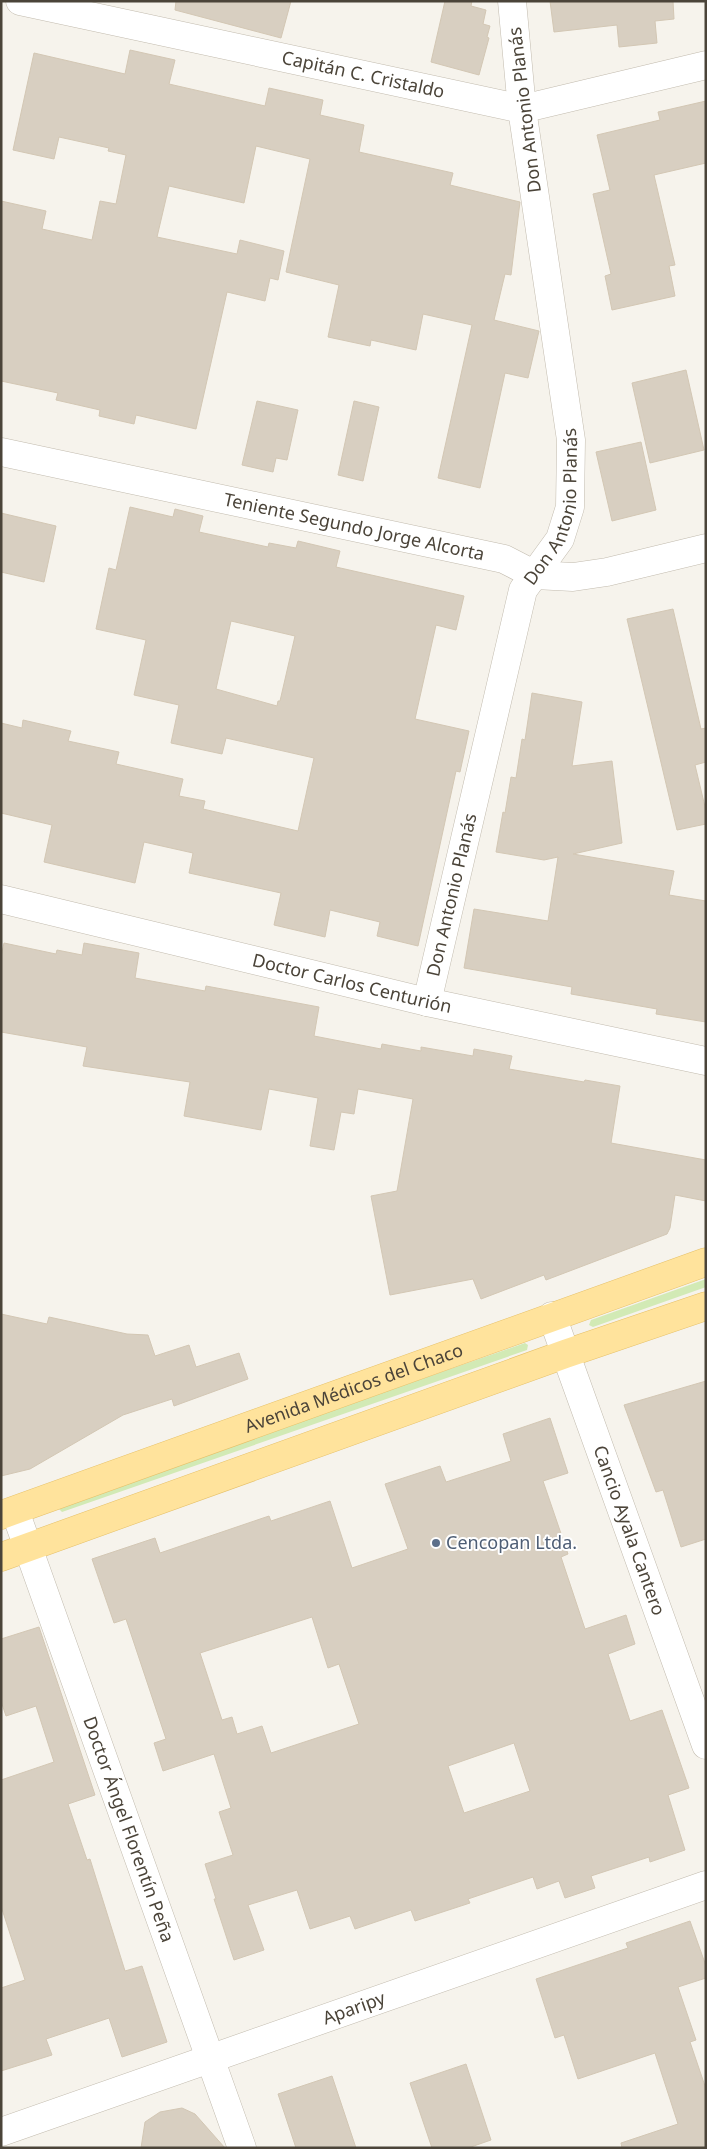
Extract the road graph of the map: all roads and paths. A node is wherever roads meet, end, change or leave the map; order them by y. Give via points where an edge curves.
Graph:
1 (3, 1) edge
2 (20, 1) edge
3 (512, 1) edge
4 (1, 10) edge
5 (706, 64) edge
6 (522, 109) junction
7 (1, 452) edge
8 (706, 548) edge
9 (535, 575) junction
10 (1, 899) edge
11 (427, 1002) junction
12 (706, 1061) edge
13 (706, 1262) edge
14 (706, 1306) edge
15 (552, 1316) junction
16 (565, 1354) junction
17 (8, 1513) edge
18 (29, 1549) junction
19 (1, 1557) edge
20 (706, 1745) edge
21 (706, 1885) edge
22 (210, 2058) junction
23 (1, 2132) edge
24 (242, 2148) edge

1 - 4 street
2 - 6 street, Capitán C. Cristaldo
3 - 6 street, Don Antonio Planás
5 - 6 street, Capitán C. Cristaldo
6 - 9 street, Don Antonio Planás via 571,440 570,507 560,539
7 - 9 street, Teniente Segundo Jorge Alcorta via 504,559
8 - 9 street, Teniente Segundo Jorge Alcorta via 607,572 573,577
9 - 11 street, Don Antonio Planás via 523,590
10 - 11 street, Doctor Carlos Centurión
11 - 12 street, Doctor Carlos Centurión
13 - 15 main road, Avenida Médicos del Chaco
14 - 16 main road
15 - 16 street, Cancio Ayala Cantero
15 - 17 main road, Avenida Médicos del Chaco
16 - 18 main road
16 - 20 street, Cancio Ayala Cantero
17 - 18 street, Doctor Ángel Florentín Peña
18 - 19 main road
18 - 22 street, Doctor Ángel Florentín Peña
21 - 22 street, Aparipy
22 - 23 street, Aparipy
22 - 24 street, Doctor Ángel Florentín Peña

